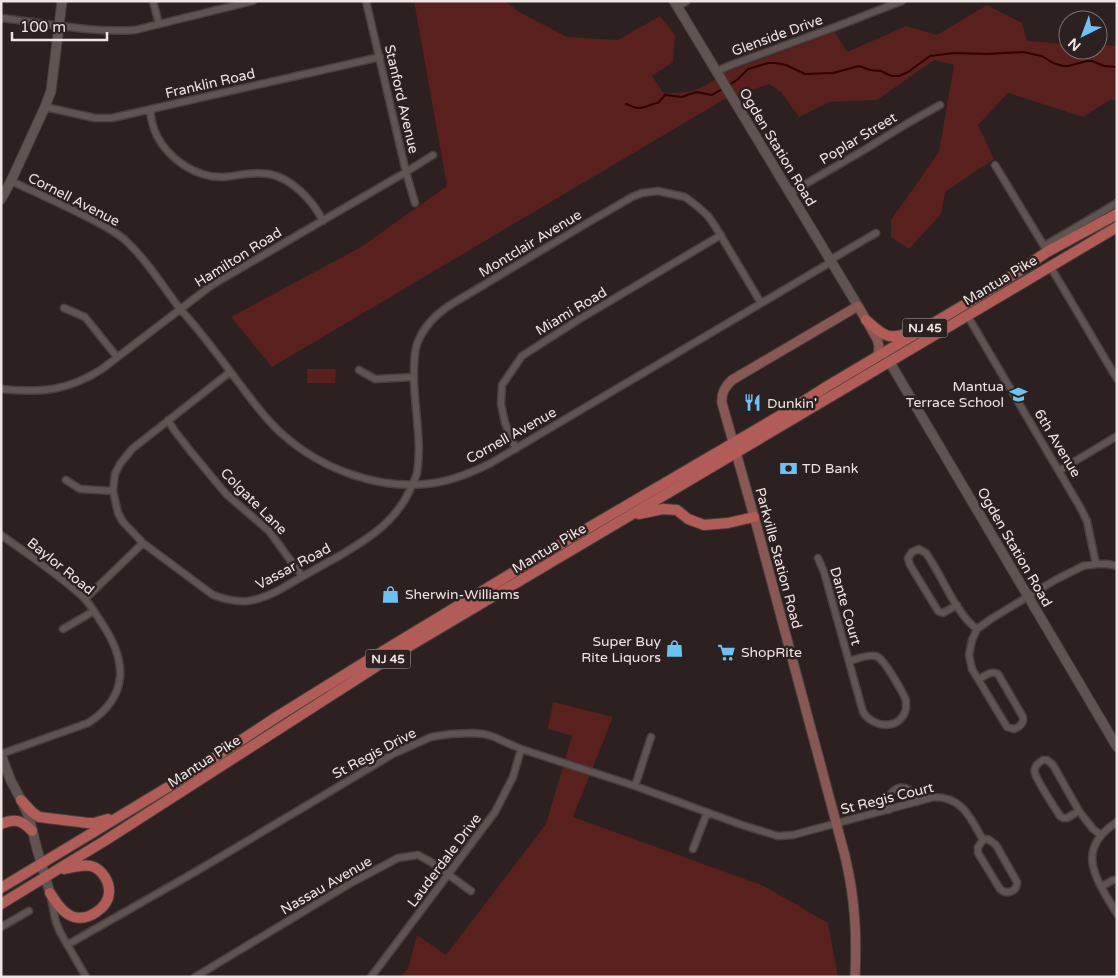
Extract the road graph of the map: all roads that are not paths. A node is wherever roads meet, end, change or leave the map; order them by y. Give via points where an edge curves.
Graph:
1 (62, 1) edge
2 (153, 1) edge
3 (253, 1) edge
4 (366, 1) edge
5 (686, 1) edge
6 (902, 1) edge
7 (676, 4) edge
8 (1, 18) edge
9 (159, 24) junction
10 (60, 25) junction
11 (380, 57) junction
12 (717, 71) junction
13 (940, 105) dead end
14 (45, 107) junction
15 (150, 110) junction
16 (433, 155) dead end
17 (995, 165) dead end
18 (406, 172) junction
19 (11, 181) junction
20 (790, 193) junction
21 (1, 199) edge
22 (415, 203) dead end
23 (1117, 203) edge
24 (1117, 214) edge
25 (323, 221) junction
26 (1117, 227) edge
27 (876, 234) dead end
28 (721, 235) junction
29 (1046, 249) junction
30 (830, 261) junction
31 (1050, 266) junction
32 (1001, 283) junction
33 (761, 302) junction
34 (858, 306) junction
35 (64, 308) dead end
36 (181, 310) junction
37 (967, 315) junction
38 (866, 320) junction
39 (878, 355) junction
40 (117, 357) junction
41 (889, 361) junction
42 (359, 370) dead end
43 (230, 372) junction
44 (414, 377) junction
45 (1117, 378) edge
46 (1, 389) edge
47 (168, 420) junction
48 (1117, 436) edge
49 (735, 447) junction
50 (516, 449) junction
51 (1060, 470) junction
52 (66, 480) dead end
53 (411, 485) junction
54 (113, 491) junction
55 (754, 517) junction
56 (626, 518) junction
57 (1, 535) edge
58 (143, 543) junction
59 (818, 558) dead end
60 (1096, 564) junction
61 (1117, 566) edge
62 (302, 576) junction
63 (1029, 597) junction
64 (85, 599) junction
65 (957, 605) junction
66 (94, 611) junction
67 (63, 629) dead end
68 (977, 629) junction
69 (849, 661) junction
70 (979, 679) junction
71 (651, 737) dead end
72 (1117, 748) edge
73 (521, 750) junction
74 (1, 755) edge
75 (635, 786) junction
76 (22, 800) joint
77 (146, 800) junction
78 (917, 802) junction
79 (889, 810) junction
80 (1079, 811) junction
81 (707, 813) junction
82 (32, 822) junction
83 (1117, 822) edge
84 (1, 824) edge
85 (836, 824) junction
86 (1101, 835) junction
87 (983, 840) junction
88 (693, 850) dead end
89 (41, 864) junction
90 (58, 870) junction
91 (448, 875) junction
92 (45, 877) junction
93 (1117, 880) edge
94 (1101, 887) junction
95 (1, 888) edge
96 (472, 891) dead end
97 (50, 893) junction
98 (1, 904) edge
99 (29, 910) dead end
100 (1117, 914) edge
101 (1, 927) edge
102 (67, 945) junction
103 (86, 977) edge
104 (195, 977) edge
105 (372, 977) edge
106 (855, 977) edge

1 - 10 street
2 - 9 street
3 - 9 street
4 - 11 street, Stanford Avenue
5 - 7 street
6 - 12 street, Glenside Drive
7 - 12 street, Ogden Station Road
8 - 10 street
9 - 10 street via 114,31
10 - 14 street via 51,91
11 - 15 street, Franklin Road
11 - 18 street, Stanford Avenue
12 - 20 street, Ogden Station Road
13 - 20 street, Poplar Street
14 - 15 street, Franklin Road via 95,118
14 - 19 street
15 - 25 street via 157,136 171,155 185,166 206,175 222,177 271,174 308,198
16 - 18 street, Hamilton Road
17 - 29 street
18 - 22 street, Stanford Avenue
18 - 25 street, Hamilton Road
19 - 21 street
19 - 36 street, Cornell Avenue via 109,228 124,239
20 - 30 street, Ogden Station Road
23 - 29 street
24 - 29 main road, Mantua Pike / NJ 45
25 - 36 street, Hamilton Road via 212,285
26 - 31 main road, Mantua Pike / NJ 45
27 - 30 street, Cornell Avenue
28 - 33 street, Montclair Avenue
28 - 44 street, Montclair Avenue via 708,216 685,197 658,192 632,197 442,310 417,343
28 - 50 street, Miami Road via 522,356 502,386 501,393 502,414
29 - 32 main road, Mantua Pike / NJ 45
30 - 33 street, Cornell Avenue
30 - 34 street, Ogden Station Road
31 - 37 main road, Mantua Pike / NJ 45
31 - 45 street
32 - 38 main road via 993,284 907,334 889,336
32 - 39 main road, Mantua Pike / NJ 45
33 - 50 street, Cornell Avenue
34 - 38 main road
34 - 49 main road, Parkville Station Road via 726,386 721,398
35 - 40 street via 85,318
36 - 40 street, Hamilton Road
36 - 43 street, Cornell Avenue
37 - 41 main road, Mantua Pike / NJ 45
37 - 51 street, 6th Avenue
38 - 39 main road via 877,339
39 - 49 main road, Mantua Pike / NJ 45
40 - 46 street, Hamilton Road via 86,379 63,387 46,391
41 - 49 main road, Mantua Pike / NJ 45
41 - 63 street, Ogden Station Road
42 - 44 street via 375,379
43 - 47 street, Vassar Road
43 - 53 street, Cornell Avenue via 281,434 310,455 360,477
44 - 53 street, Montclair Avenue via 418,460
47 - 54 street, Vassar Road via 126,454 116,474
47 - 62 street, Colgate Lane via 226,494 272,535
48 - 51 street
49 - 55 main road, Parkville Station Road
49 - 56 main road, Mantua Pike / NJ 45
49 - 77 main road, Mantua Pike / NJ 45 via 542,555
50 - 53 street, Cornell Avenue via 475,471 452,479
51 - 60 street, 6th Avenue via 1088,521
52 - 54 street via 80,489
53 - 62 street, Vassar Road via 396,513 369,538
54 - 58 street, Vassar Road via 123,522
55 - 56 main road via 704,525 676,510 663,508
55 - 85 main road, Parkville Station Road
56 - 90 main road, Mantua Pike / NJ 45 via 391,657
57 - 64 street, Baylor Road
58 - 62 street, Vassar Road via 213,595 226,599 252,601 267,597
58 - 64 street
59 - 69 street, Dante Court
60 - 61 street
60 - 63 street via 1083,566
63 - 68 street
63 - 72 street, Ogden Station Road
64 - 66 street, Baylor Road
65 - 65 street via 926,552 919,549 912,552 908,558 910,564 938,611 943,613
65 - 68 street via 966,620
66 - 67 street
66 - 74 street, Baylor Road via 119,657 120,679 114,698 88,723
68 - 70 street via 969,654 972,669
69 - 69 street, Dante Court via 865,715 881,725 899,720 906,710 905,699 884,662 872,656
70 - 70 street via 1007,727 1014,729 1020,726 1023,717 998,674 991,672
71 - 75 street
73 - 75 street, St Regis Drive
73 - 91 street, Lauderdale Drive via 513,777 494,812
73 - 102 street, St Regis Drive via 484,734 431,737 392,754
74 - 76 street
75 - 81 street, St Regis Drive
76 - 82 main road via 32,812
77 - 82 main road via 94,823 39,817
77 - 89 main road, Mantua Pike / NJ 45
78 - 79 street, St Regis Court
78 - 79 street via 912,792 900,788 889,797
78 - 87 street, St Regis Court via 934,797 956,802
79 - 85 street, St Regis Court
80 - 80 street via 1067,818 1060,816 1035,776 1038,763 1050,762
80 - 86 street
81 - 85 street, St Regis Drive via 778,836
81 - 88 street
82 - 84 main road via 26,825 19,821
82 - 89 street
83 - 86 street
85 - 106 main road, Parkville Station Road via 853,897
86 - 94 street via 1092,861
87 - 87 street, St Regis Court via 978,853 1000,889 1011,892 1017,882 996,845 988,839
89 - 92 street
89 - 95 main road, Mantua Pike / NJ 45
90 - 92 main road, Mantua Pike / NJ 45
90 - 97 main road via 82,866 99,870 108,886 107,900 91,916 74,918 62,910
91 - 96 street, Nassau Avenue
91 - 104 street, Nassau Avenue via 418,855 398,858
91 - 105 street, Lauderdale Drive
92 - 97 street
92 - 98 main road, Mantua Pike / NJ 45
93 - 94 street
94 - 100 street
97 - 102 street via 56,922
99 - 101 street
102 - 103 street

